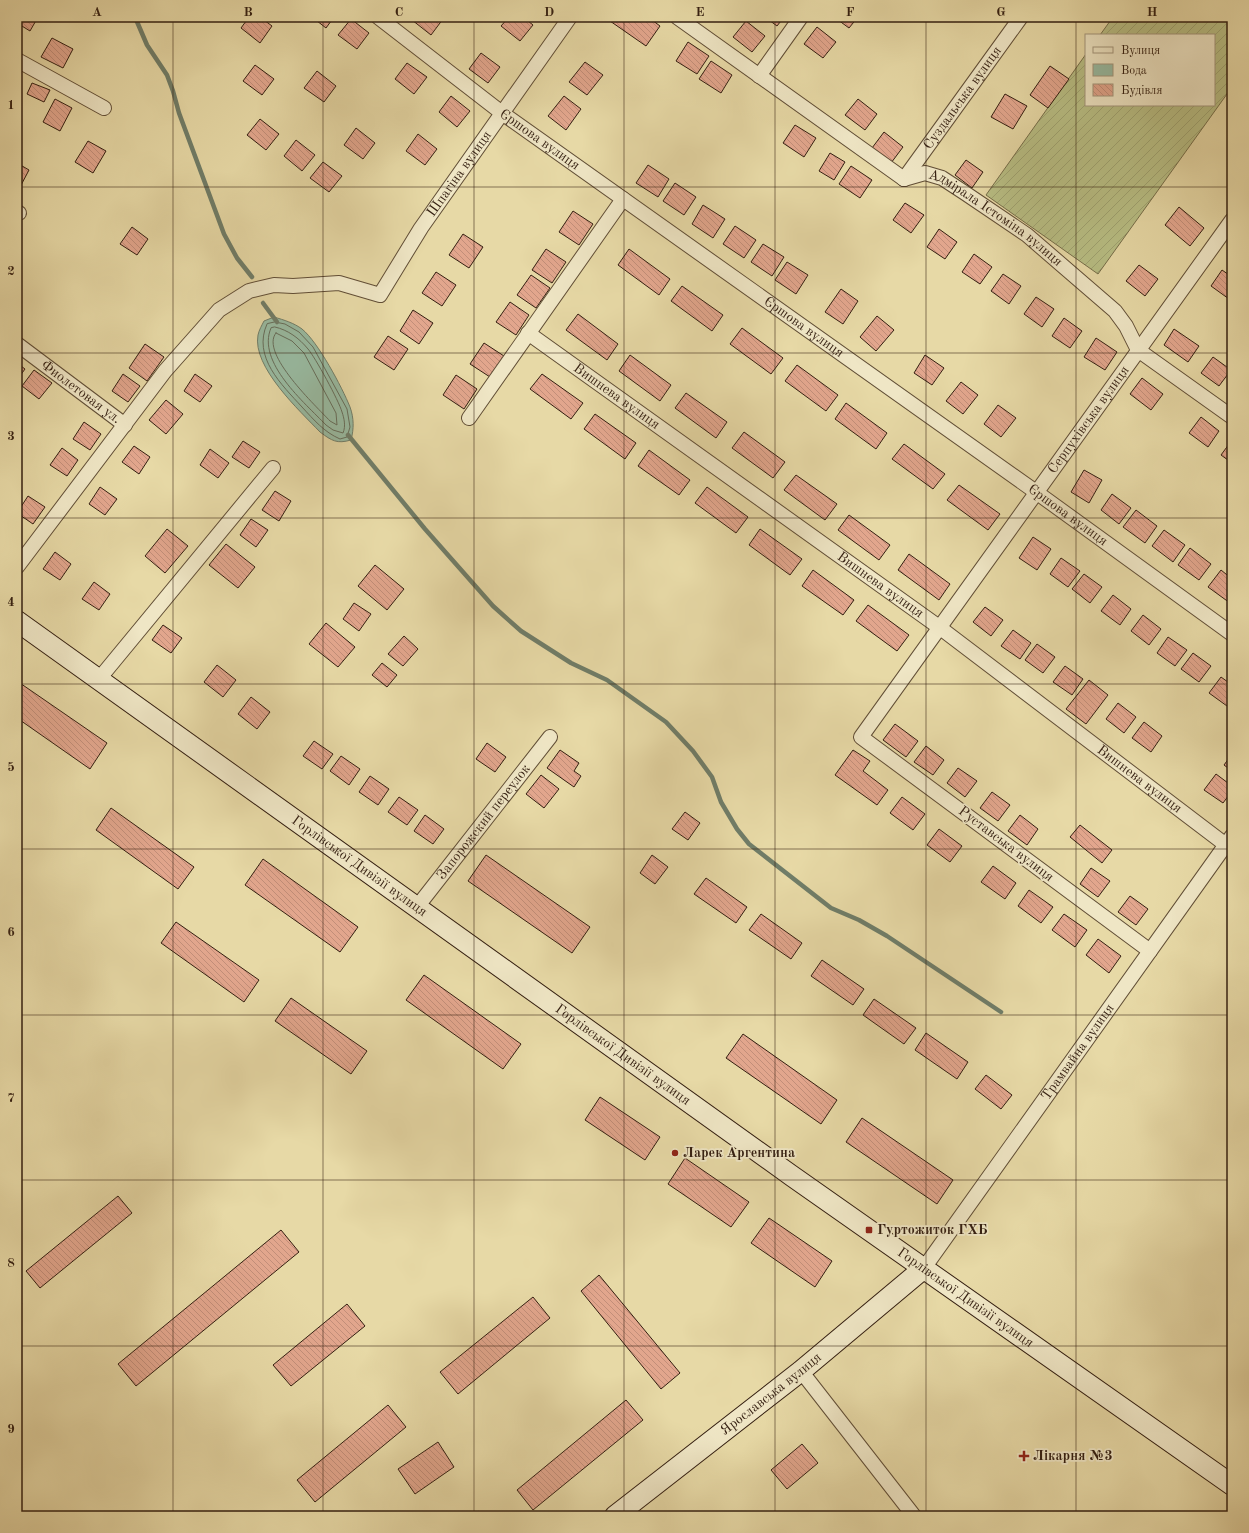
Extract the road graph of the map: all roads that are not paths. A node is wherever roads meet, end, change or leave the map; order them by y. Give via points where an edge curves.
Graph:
1 (378, 17) edge
2 (570, 17) edge
3 (676, 17) edge
4 (800, 17) edge
5 (1021, 17) edge
6 (17, 60) edge
7 (759, 76) junction
8 (104, 108) dead end
9 (502, 113) junction
10 (904, 179) junction
11 (624, 199) junction
12 (1232, 220) edge
13 (528, 333) junction
14 (17, 344) edge
15 (1138, 350) junction
16 (1232, 417) edge
17 (469, 418) dead end
18 (125, 425) junction
19 (273, 468) dead end
20 (1036, 492) junction
21 (17, 567) edge
22 (17, 621) edge
23 (939, 627) junction
24 (1232, 634) edge
25 (99, 679) junction
26 (550, 737) dead end
27 (861, 737) joint
28 (1229, 841) edge
29 (417, 907) junction
30 (1150, 951) junction
31 (924, 1268) junction
32 (801, 1371) junction
33 (1232, 1485) edge
34 (615, 1516) edge
35 (914, 1516) edge

1 - 9 street, Єршова вулиця
2 - 9 street, Шпагіна вулиця
3 - 7 street, Адмірала Істоміна вулиця
4 - 7 street
5 - 10 street, Суздальська вулиця
6 - 8 street
7 - 10 street, Адмірала Істоміна вулиця
9 - 11 street, Єршова вулиця
9 - 18 street, Шпагіна вулиця via 421,228 380,295 339,283 274,286 249,291 219,310 165,371
10 - 15 street, Адмірала Істоміна вулиця via 925,173 942,178 1027,235 1115,311
11 - 13 street
11 - 20 street, Єршова вулиця
12 - 15 street, Серпухівська вулиця
13 - 17 street
13 - 23 street, Вишнева вулиця
14 - 18 street, Фиолетовая ул.
15 - 16 street, Адмірала Істоміна вулиця
15 - 20 street, Серпухівська вулиця
18 - 21 street
19 - 25 street
20 - 23 street, Серпухівська вулиця
20 - 24 street, Єршова вулиця
22 - 25 main road, Горлівської Дивізії вулиця
23 - 27 street, Серпухівська вулиця
23 - 28 street, Вишнева вулиця
25 - 29 main road, Горлівської Дивізії вулиця
26 - 29 street, Запорожский переулок
27 - 30 street, Руставська вулиця
28 - 30 street, Трамвайна вулиця
29 - 31 main road, Горлівської Дивізії вулиця
30 - 31 street, Трамвайна вулиця
31 - 32 main road, Ярославська вулиця
31 - 33 main road, Горлівської Дивізії вулиця
32 - 34 main road, Ярославська вулиця
32 - 35 street

